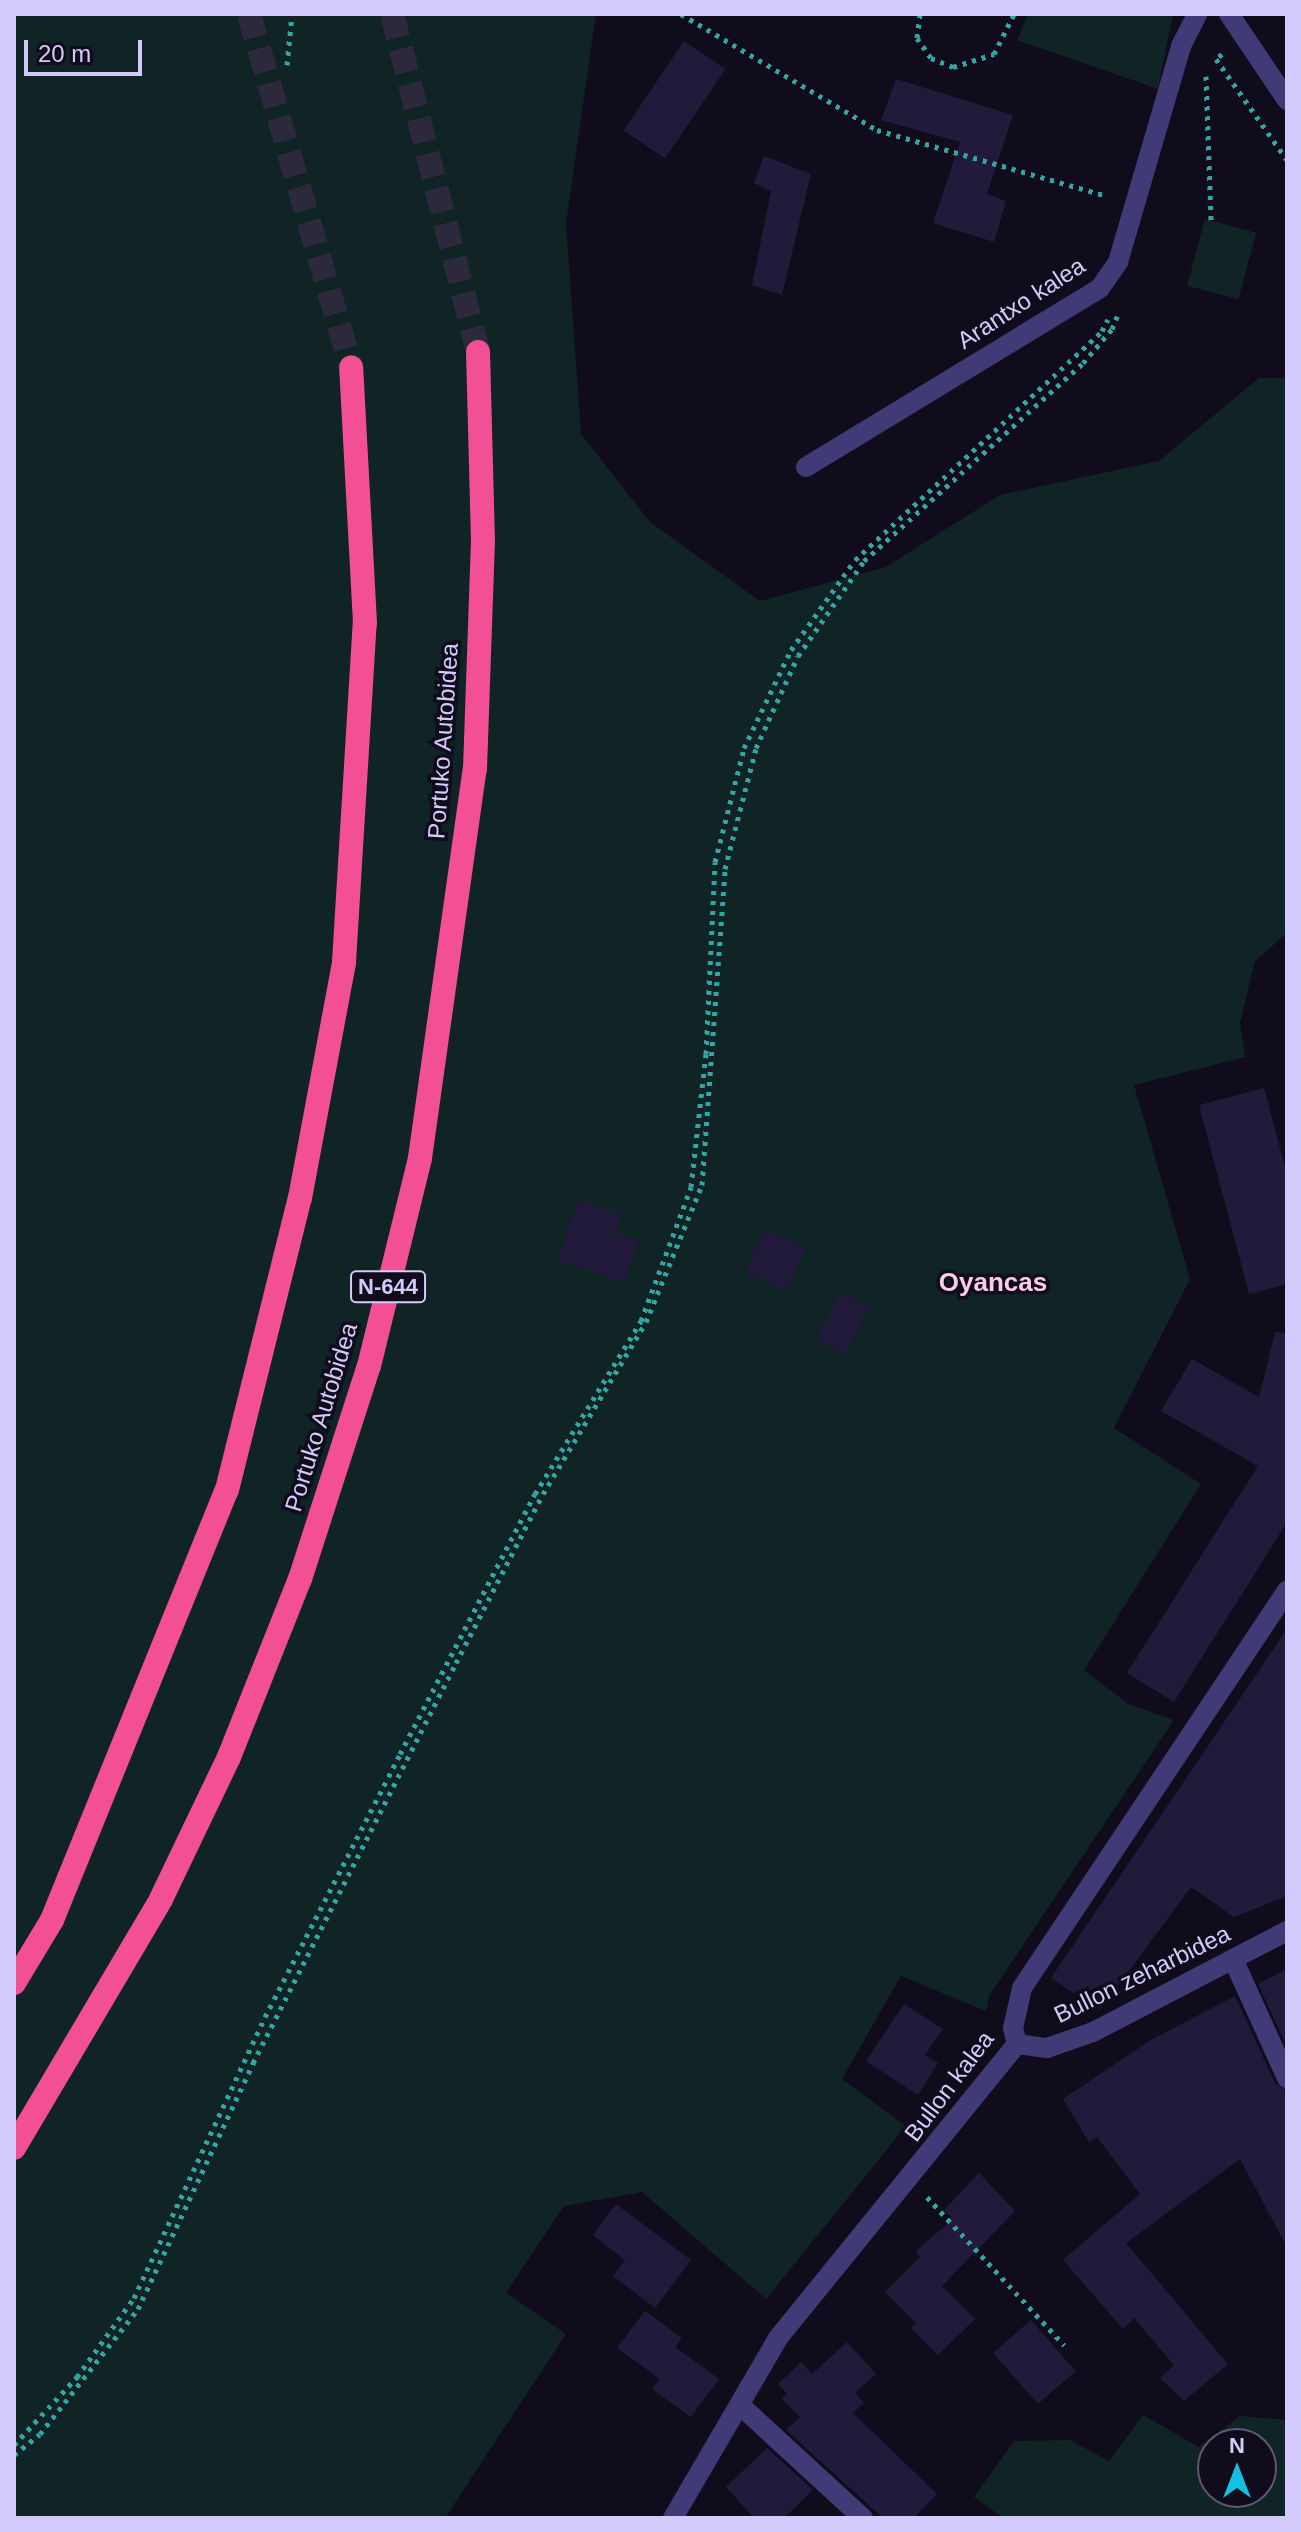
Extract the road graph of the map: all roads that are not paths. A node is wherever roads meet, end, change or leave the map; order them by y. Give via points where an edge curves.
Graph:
1 (1197, 14) edge
2 (1229, 14) edge
3 (1287, 100) edge
4 (478, 352) tunnel mouth
5 (351, 367) tunnel mouth
6 (806, 467) dead end
7 (1287, 1590) edge
8 (1287, 1931) edge
9 (1233, 1959) junction
10 (14, 1983) edge
11 (1017, 2044) junction
12 (1287, 2078) edge
13 (14, 2148) edge
14 (741, 2406) junction
15 (673, 2518) edge
16 (863, 2518) edge

1 - 6 street, Arantxo kalea via 1181,46 1118,262 1100,288
2 - 3 street
4 - 13 highway, Portuko Autobidea / N-644 via 483,542 475,769 420,1158 369,1366 300,1579 229,1757 161,1899
5 - 10 highway via 365,623 346,931 300,1198 227,1490 52,1920
7 - 11 street, Bullon kalea via 1022,1988 1013,2028
8 - 9 street, Bullon zeharbidea
9 - 11 street, Bullon zeharbidea via 1093,2032 1047,2048
9 - 12 street
11 - 14 street, Bullon kalea via 778,2338
14 - 15 street, Bullon kalea
14 - 16 street

